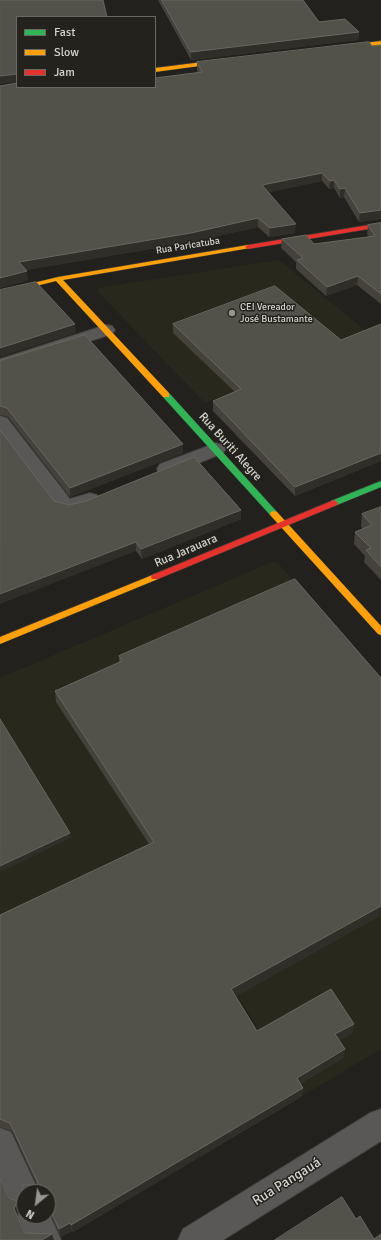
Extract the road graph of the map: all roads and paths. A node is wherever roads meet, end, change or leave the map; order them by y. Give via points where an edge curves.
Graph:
1 (381, 43) edge
2 (334, 48) edge
3 (233, 61) edge
4 (156, 70) edge
5 (381, 225) edge
6 (58, 279) junction
7 (0, 293) edge
8 (106, 330) junction
9 (0, 365) edge
10 (0, 422) edge
11 (216, 449) junction
12 (151, 475) edge
13 (381, 484) edge
14 (108, 492) edge
15 (283, 523) junction
16 (381, 632) edge
17 (0, 641) edge
18 (381, 1124) edge
19 (0, 1143) edge
20 (19, 1184) edge
21 (38, 1224) edge
22 (45, 1240) edge
23 (194, 1240) edge

1 - 2 street
3 - 4 street
5 - 6 street, Rua Paricatuba
6 - 7 street, Rua Paricatuba
6 - 8 street, Rua Buriti Alegre
8 - 9 street
8 - 11 street, Rua Buriti Alegre
10 - 14 street via 63,504 80,504
11 - 12 street
11 - 15 street, Rua Buriti Alegre
13 - 15 street, Rua Jarauara
15 - 16 street, Rua Buriti Alegre
15 - 17 street, Rua Jarauara
18 - 23 street, Rua Pangauá
19 - 20 street
21 - 22 street

